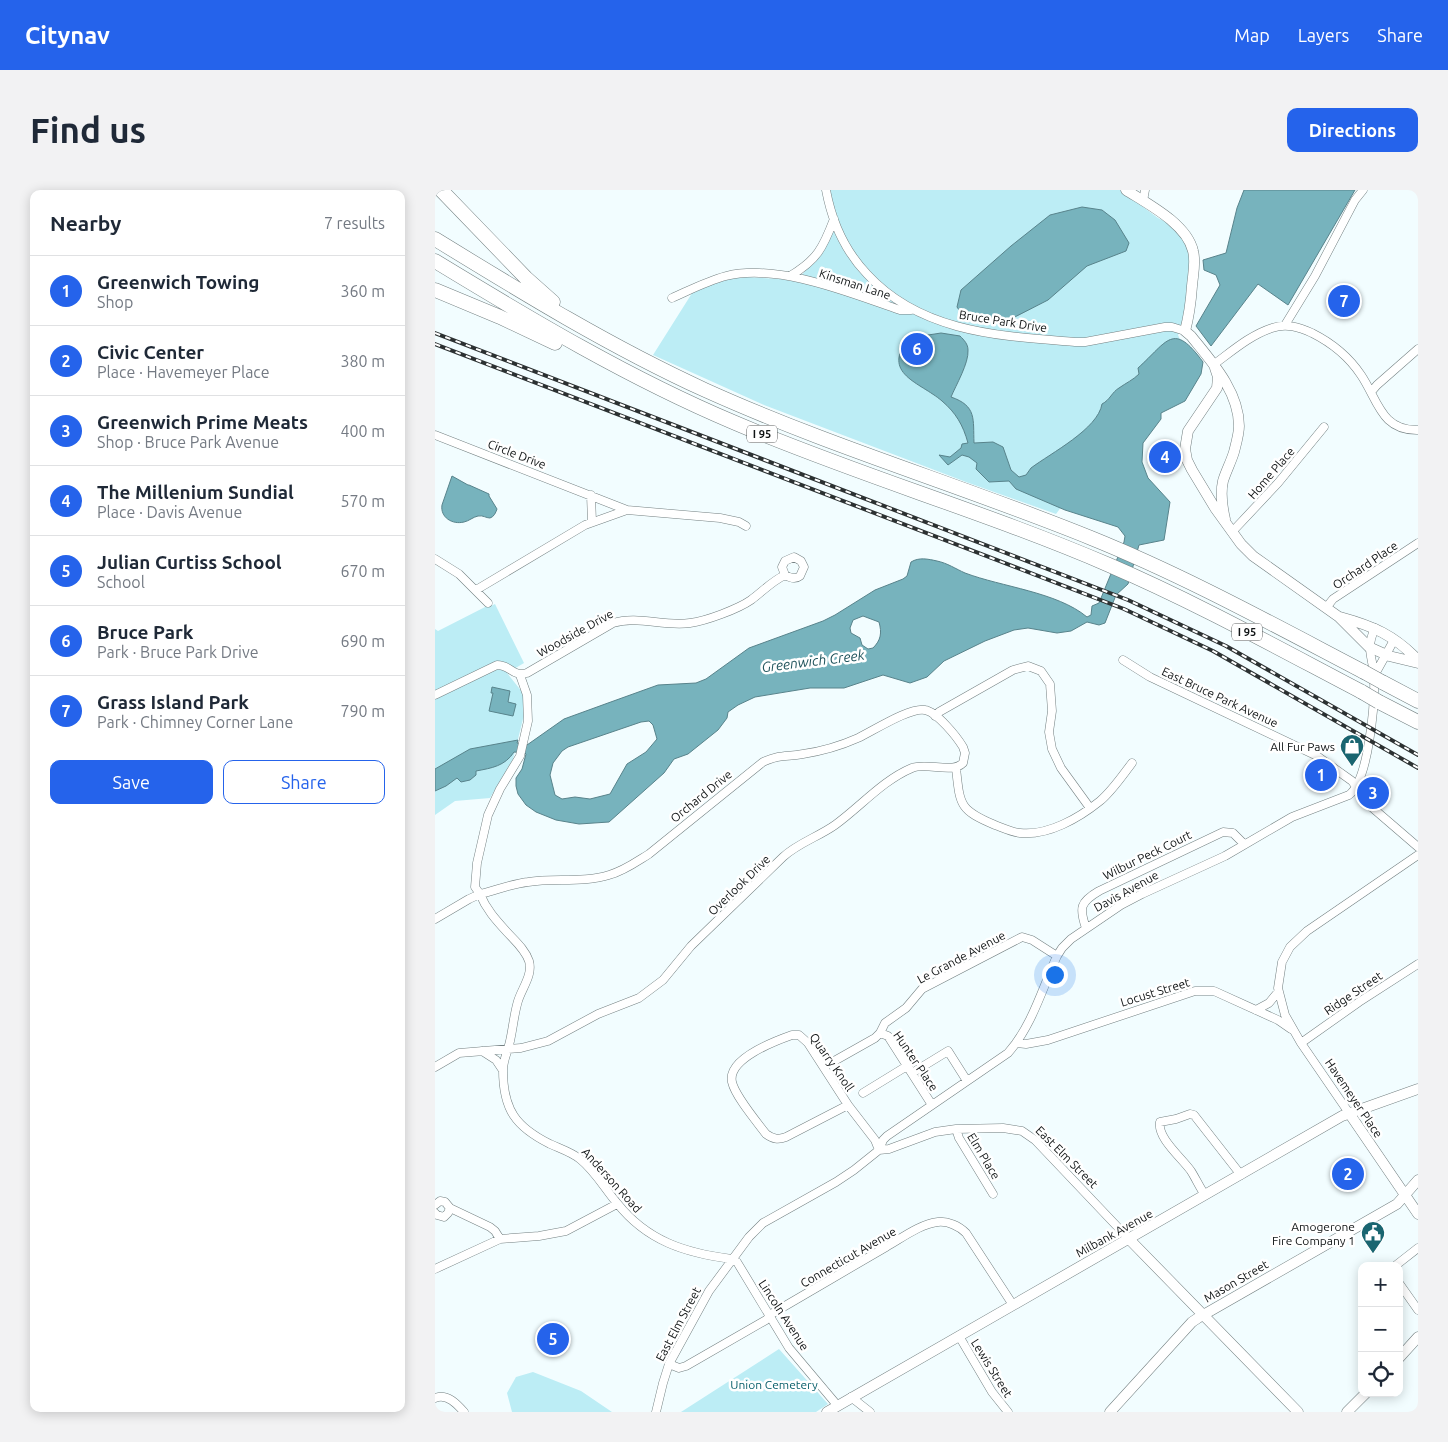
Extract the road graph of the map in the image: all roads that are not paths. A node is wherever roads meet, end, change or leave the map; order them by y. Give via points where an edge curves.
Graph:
1 (441, 190) edge
2 (826, 190) edge
3 (1126, 190) edge
4 (1145, 190) edge
5 (1363, 190) edge
6 (1143, 201) junction
7 (833, 219) junction
8 (435, 239) edge
9 (435, 261) edge
10 (790, 276) junction
11 (435, 290) edge
12 (673, 298) dead end
13 (913, 310) junction
14 (1285, 325) junction
15 (1188, 334) junction
16 (606, 341) junction
17 (1418, 348) edge
18 (1212, 363) junction
19 (633, 376) junction
20 (1371, 392) junction
21 (1324, 427) dead end
22 (1418, 430) edge
23 (435, 435) edge
24 (591, 495) junction
25 (627, 510) junction
26 (1225, 520) junction
27 (592, 522) junction
28 (746, 526) dead end
29 (1232, 532) junction
30 (1418, 543) edge
31 (435, 559) edge
32 (785, 575) dead end
33 (476, 590) junction
34 (487, 603) dead end
35 (1326, 608) junction
36 (1339, 617) junction
37 (1375, 628) junction
38 (1394, 640) junction
39 (1369, 647) junction
40 (1385, 655) junction
41 (1123, 660) dead end
42 (1418, 662) edge
43 (520, 675) junction
44 (1373, 677) junction
45 (435, 695) edge
46 (1418, 701) edge
47 (935, 716) junction
48 (1418, 722) edge
49 (1132, 763) dead end
50 (955, 768) junction
51 (1357, 788) junction
52 (1090, 808) junction
53 (1244, 844) junction
54 (1418, 847) edge
55 (1418, 855) edge
56 (480, 894) junction
57 (435, 919) edge
58 (1087, 928) junction
59 (1057, 956) junction
60 (1418, 964) edge
61 (1278, 990) junction
62 (1256, 1010) junction
63 (880, 1032) junction
64 (1294, 1032) junction
65 (1016, 1043) junction
66 (1301, 1043) junction
67 (508, 1049) junction
68 (480, 1050) junction
69 (836, 1060) dead end
70 (435, 1067) edge
71 (503, 1069) junction
72 (910, 1070) junction
73 (967, 1081) junction
74 (1418, 1089) edge
75 (863, 1093) dead end
76 (849, 1105) junction
77 (932, 1105) junction
78 (1349, 1113) junction
79 (956, 1129) junction
80 (879, 1150) junction
81 (1241, 1174) junction
82 (1418, 1180) edge
83 (993, 1194) dead end
84 (1205, 1195) junction
85 (1405, 1195) junction
86 (617, 1204) junction
87 (435, 1205) edge
88 (449, 1208) junction
89 (435, 1212) edge
90 (1418, 1214) edge
91 (500, 1239) junction
92 (1129, 1239) junction
93 (1418, 1248) edge
94 (732, 1259) junction
95 (1400, 1262) edge
96 (435, 1269) edge
97 (1403, 1289) edge
98 (1013, 1305) junction
99 (1418, 1310) edge
100 (1203, 1314) junction
101 (769, 1316) junction
102 (959, 1336) junction
103 (1418, 1337) edge
104 (1403, 1354) edge
105 (669, 1364) junction
106 (851, 1397) junction
107 (1361, 1397) edge
108 (435, 1398) edge
109 (837, 1405) junction
110 (464, 1412) edge
111 (656, 1412) edge
112 (827, 1412) edge
113 (871, 1412) edge
114 (1008, 1412) edge
115 (1110, 1412) edge
116 (1298, 1412) edge
117 (1347, 1412) edge

1 - 16 highway via 538,290
2 - 7 street, Bruce Park Drive
3 - 6 main road
4 - 6 street
5 - 14 street
6 - 15 main road via 1176,224 1193,250
7 - 10 street, Kinsman Lane via 817,256
7 - 13 street, Bruce Park Drive via 859,266 902,305
8 - 16 highway, I 95
9 - 19 highway, I 95
10 - 12 street, Kinsman Lane via 727,276
10 - 13 street, Kinsman Lane via 900,310
11 - 19 highway
13 - 15 street, Bruce Park Drive via 947,324 987,333 1075,342 1172,327
14 - 18 street via 1266,330
14 - 20 street via 1307,331 1340,351
15 - 18 main road
16 - 44 highway, I 95 via 747,408 1052,522 1139,558
17 - 20 street
18 - 26 main road via 1232,395 1239,418 1233,454 1221,493
18 - 26 main road via 1218,377 1217,388 1188,431 1185,449 1192,470
19 - 48 highway, I 95, bridge via 757,432 1109,565 1186,600
20 - 22 street via 1389,421
21 - 29 street, Home Place
23 - 24 street, Circle Drive
24 - 25 street, Circle Drive
24 - 27 street
25 - 27 street
25 - 28 street via 714,517
26 - 29 main road
27 - 33 street
29 - 35 main road via 1253,556
30 - 35 street, Orchard Place via 1333,599
31 - 33 street via 459,574
32 - 43 street, Woodside Drive via 737,608 691,623 622,620 613,623
33 - 34 street
35 - 36 main road
36 - 37 main road
36 - 39 main road
37 - 38 main road
37 - 39 street
38 - 40 street
38 - 42 main road
39 - 40 main road
39 - 44 street
40 - 42 main road
40 - 44 street
41 - 51 street, East Bruce Park Avenue via 1150,677 1305,749 1334,767
43 - 45 street via 504,665 497,666
43 - 56 street via 528,702 528,721 520,756 499,789 488,815 477,863 475,887
44 - 46 highway, I 95
44 - 51 street via 1369,744
47 - 50 street via 963,747 963,763
47 - 52 street via 1013,670 1028,666 1041,671 1050,684 1052,748 1065,774
47 - 56 street, Orchard Drive via 918,710 841,746 784,755 763,762 649,854 610,875 584,880 527,882
49 - 52 street via 1101,800
50 - 52 street via 963,806 975,816 1006,830 1019,833 1047,830
50 - 67 street, Overlook Drive via 922,766 906,771 835,825 788,853 646,994 583,1021 548,1041
51 - 53 street, Davis Avenue via 1349,795 1292,817
51 - 54 street, East Bruce Park Avenue via 1368,804
53 - 58 street, Davis Avenue via 1142,894
53 - 58 street, Wilbur Peck Court via 1233,833 1223,832 1099,891 1081,908
55 - 61 street, Havemeyer Place via 1298,938 1285,954
56 - 57 street, Orchard Drive
56 - 67 street, Anderson Road via 529,962 529,973 517,1003
58 - 59 street, Davis Avenue via 1066,944
59 - 63 street, Le Grande Avenue via 1021,937 922,989 906,1008 885,1023
59 - 65 street, Davis Avenue
60 - 66 street, Ridge Street
61 - 62 street via 1269,1002
61 - 64 street, Havemeyer Place via 1282,1008
62 - 64 street, Locust Street
62 - 65 street, Locust Street via 1215,991 1195,991 1048,1040
63 - 69 street, Le Grande Avenue
63 - 72 street, Hunter Place via 888,1036
64 - 66 street, Havemeyer Place
65 - 73 street, Davis Avenue via 1003,1057
66 - 78 street, Havemeyer Place
67 - 68 street, Overlook Drive
67 - 71 street, Anderson Road
68 - 70 street, Overlook Drive via 459,1053
68 - 71 street
71 - 86 street, Anderson Road via 509,1107 516,1121 529,1133 582,1161
72 - 73 street via 948,1051
72 - 75 street
72 - 77 street, Hunter Place
73 - 77 street, Davis Avenue
74 - 78 main road, Milbank Avenue
76 - 76 street, Quarry Knoll via 808,1043 799,1036 786,1037 743,1059 733,1075 737,1093 772,1138 781,1139
76 - 80 street, Quarry Knoll
77 - 80 street, Davis Avenue via 887,1136
78 - 81 main road, Milbank Avenue
78 - 85 main road, Havemeyer Place
79 - 80 street, East Elm Street via 935,1132
79 - 83 street, Elm Place
79 - 92 street, East Elm Street via 1003,1128 1028,1134
80 - 94 street, East Elm Street via 836,1182 763,1223
81 - 84 main road, Milbank Avenue
81 - 84 street via 1193,1115 1161,1122 1159,1126 1167,1143 1192,1172
82 - 85 main road, Mason Street
84 - 92 main road, Milbank Avenue
85 - 90 main road, Havemeyer Place
85 - 100 main road, Mason Street via 1397,1204
86 - 91 street via 566,1231
86 - 94 street, Anderson Road via 638,1225 660,1240
87 - 88 street via 443,1201
88 - 89 street via 444,1216 437,1216
88 - 91 street via 490,1227
91 - 96 street
92 - 98 main road, Milbank Avenue
92 - 100 main road, East Elm Street
93 - 95 street
94 - 101 street, Lincoln Avenue via 737,1262
94 - 105 street, East Elm Street via 709,1292
97 - 99 street
98 - 101 street, Connecticut Avenue via 966,1233 957,1226 937,1222 920,1228
98 - 102 main road, Milbank Avenue
100 - 115 main road, Mason Street
100 - 116 main road, East Elm Street
101 - 105 street, Connecticut Avenue via 686,1366 679,1368
101 - 109 street, Lincoln Avenue via 789,1348
102 - 106 main road, Milbank Avenue
102 - 114 street, Lewis Street via 992,1392
103 - 104 main road
105 - 111 street, East Elm Street
106 - 109 main road, Milbank Avenue
106 - 113 street
107 - 117 main road
108 - 110 street via 447,1397
109 - 112 main road, Milbank Avenue

